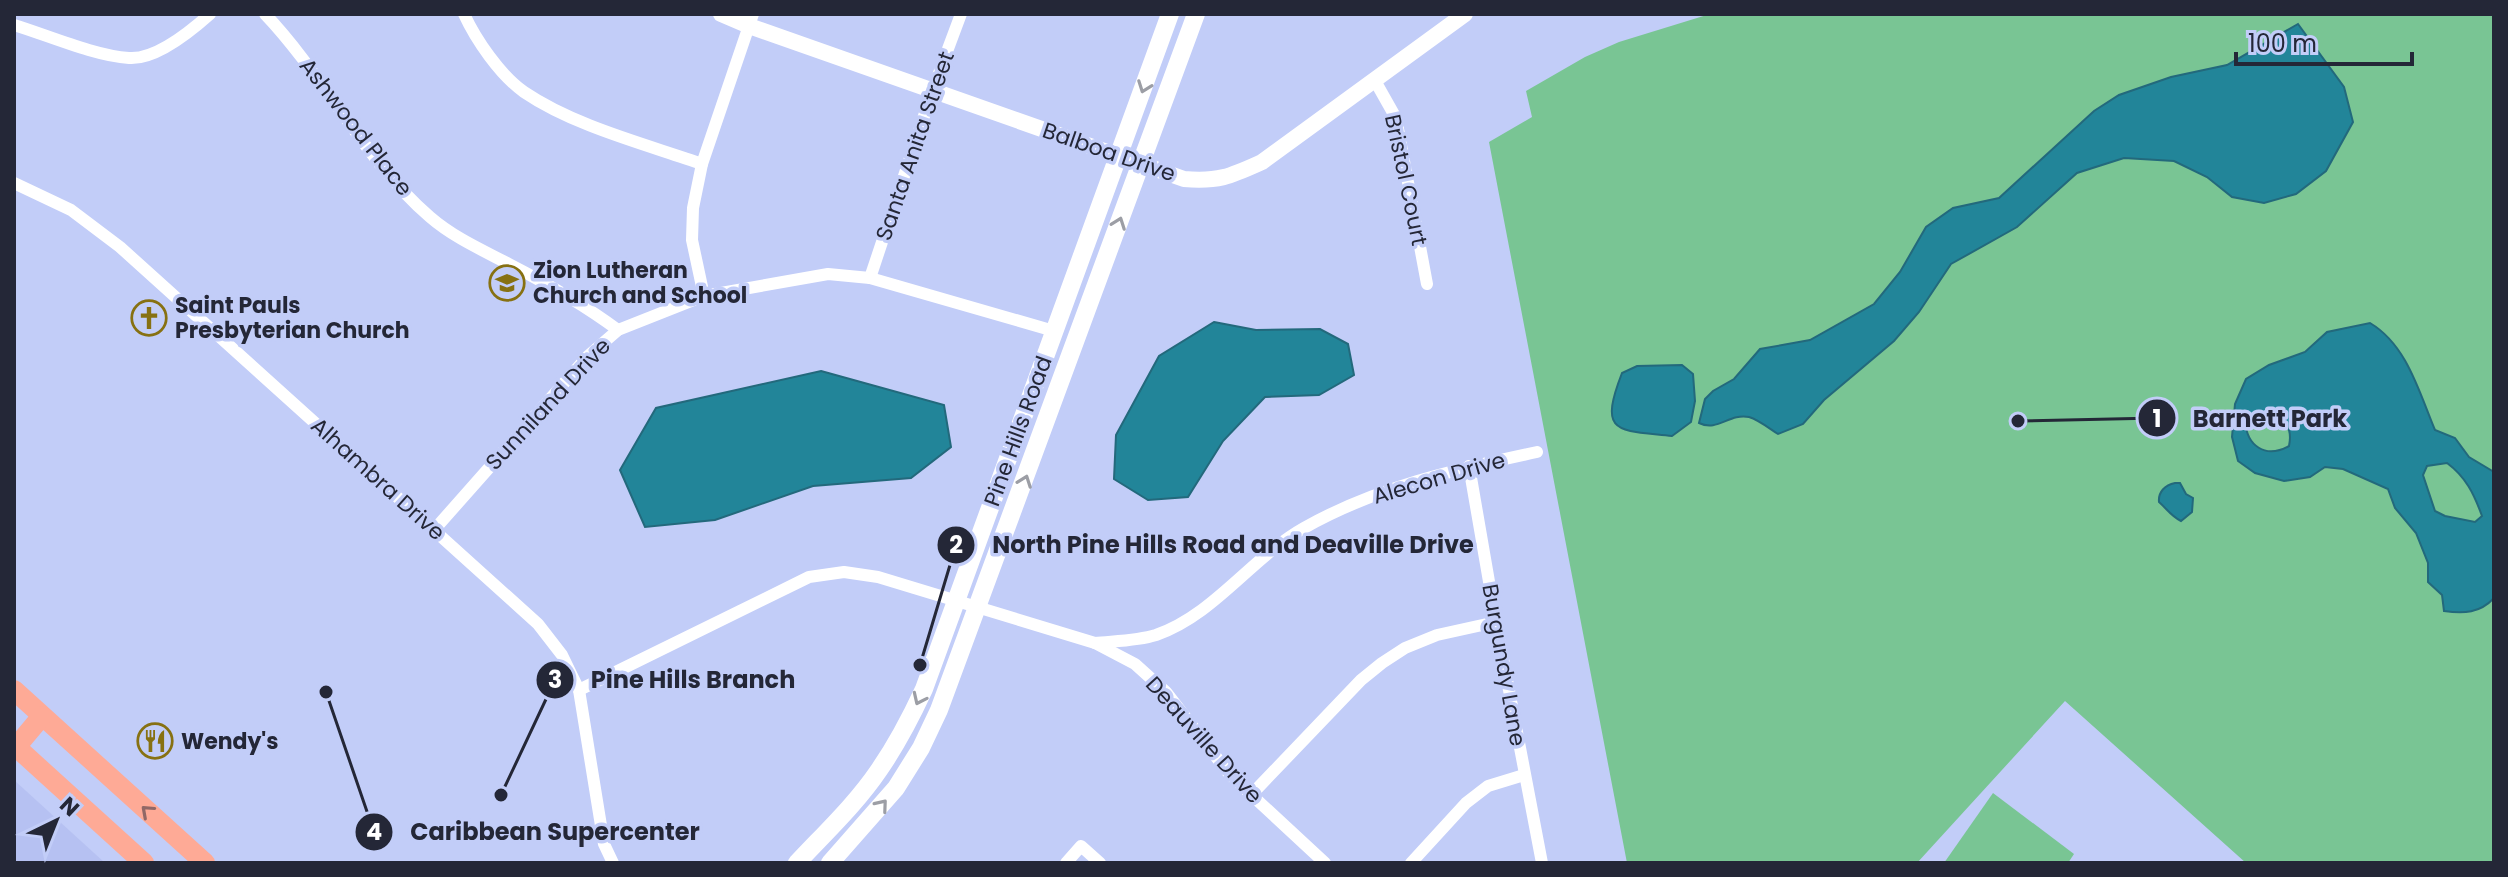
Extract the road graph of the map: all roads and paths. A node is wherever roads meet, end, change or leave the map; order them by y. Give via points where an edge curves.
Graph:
1 (22, 14) edge
2 (210, 14) edge
3 (265, 14) edge
4 (464, 14) edge
5 (721, 14) edge
6 (961, 14) edge
7 (1170, 14) edge
8 (1196, 14) edge
9 (1465, 14) edge
10 (751, 20) edge
11 (14, 25) edge
12 (1374, 79) junction
13 (933, 89) junction
14 (1119, 156) junction
15 (702, 164) junction
16 (1141, 164) junction
17 (14, 183) edge
18 (870, 278) junction
19 (1427, 284) dead end
20 (704, 296) junction
21 (618, 330) junction
22 (1054, 331) junction
23 (1537, 452) dead end
24 (1469, 466) junction
25 (434, 530) junction
26 (956, 600) junction
27 (979, 606) junction
28 (1496, 622) junction
29 (1095, 643) junction
30 (14, 690) edge
31 (579, 690) junction
32 (42, 716) junction
33 (15, 746) edge
34 (1524, 775) junction
35 (1251, 795) junction
36 (144, 863) edge
37 (205, 863) edge
38 (613, 863) edge
39 (797, 863) edge
40 (830, 863) edge
41 (1066, 863) edge
42 (1100, 863) edge
43 (1325, 863) edge
44 (1411, 863) edge
45 (1542, 863) edge

1 - 11 street
2 - 11 street via 159,50 131,58
3 - 21 street, Ashwood Place via 390,175 431,218 583,303
4 - 15 street via 473,33 522,90 563,115
5 - 10 street, Balboa Drive
6 - 13 street, Santa Anita Street
7 -> 14 main road, Pine Hills Road
8 - 16 main road, Pine Hills Road
9 - 12 street, Balboa Drive
10 - 13 street, Balboa Drive
10 - 15 street
12 - 16 street, Balboa Drive via 1262,162 1224,179 1184,179
12 - 19 street, Bristol Court via 1396,118
13 - 14 street, Balboa Drive
13 - 18 street, Santa Anita Street
14 - 16 street, Balboa Drive
14 - 22 main road, Pine Hills Road
15 - 20 street via 692,240
27 -> 16 main road, Pine Hills Road
17 - 25 street, Alhambra Drive via 71,210 120,247
18 - 20 street, Sunniland Drive via 828,274
18 - 22 street, Sunniland Drive
20 - 21 street, Sunniland Drive
21 - 25 street, Sunniland Drive via 588,356
22 - 26 main road, Pine Hills Road
23 - 24 street, Alecon Drive
24 - 28 street, Burgundy Lane
24 - 29 street, Alecon Drive via 1393,488 1303,528 1189,620 1154,636
25 - 31 street, Alhambra Drive via 538,624 562,655
26 - 27 street, Deauville Drive
26 - 31 street, Deauville Drive via 878,577 844,572 809,577
26 -> 39 main road, Pine Hills Road via 905,728 878,772
27 - 29 street, Deauville Drive
40 -> 27 main road, Pine Hills Road via 896,788 921,748
28 - 34 street, Burgundy Lane
28 - 35 street via 1437,635 1382,663
29 - 35 street, Deauville Drive via 1135,664 1166,692
30 - 32 highway
31 - 38 street, Alhambra Drive via 604,844
32 - 33 highway
37 -> 32 highway
33 - 36 highway
34 - 44 street via 1488,786 1466,803
34 - 45 street, Burgundy Lane
35 - 43 street, Deauville Drive
41 - 42 street via 1081,846

